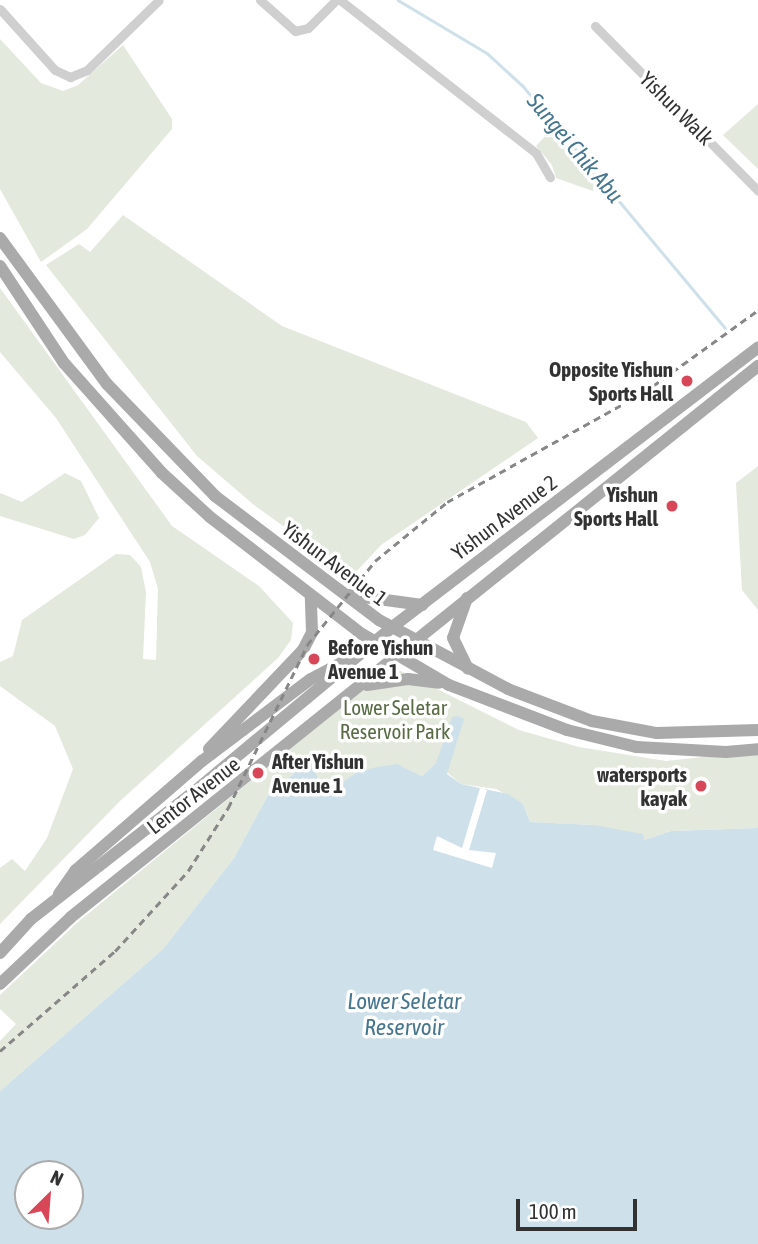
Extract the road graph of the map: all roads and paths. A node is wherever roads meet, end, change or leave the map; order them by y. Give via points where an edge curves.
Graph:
1 (159, 0) edge
2 (260, 0) edge
3 (338, 0) edge
4 (0, 9) edge
5 (594, 26) dead end
6 (551, 177) dead end
7 (758, 191) edge
8 (0, 238) edge
9 (0, 267) edge
10 (758, 347) edge
11 (758, 366) edge
12 (342, 593) junction
13 (468, 596) junction
14 (311, 597) junction
15 (422, 605) junction
16 (391, 628) junction
17 (374, 641) junction
18 (414, 641) junction
19 (357, 655) junction
20 (398, 656) junction
21 (468, 669) junction
22 (449, 685) junction
23 (364, 686) junction
24 (561, 710) junction
25 (567, 730) junction
26 (758, 730) edge
27 (758, 748) edge
28 (166, 792) junction
29 (50, 906) junction
30 (0, 953) edge
31 (0, 984) edge

1 - 4 street via 87,70 70,77 55,71
2 - 3 street via 295,31 308,28
3 - 6 street via 536,153
5 - 7 street, Yishun Walk
8 - 12 main road, Yishun Avenue 1 via 107,384 215,496
9 - 14 main road, Yishun Avenue 1 via 64,363 117,425 210,517
10 - 15 main road, Yishun Avenue 2
11 - 13 main road, Yishun Avenue 2
12 - 15 main road
12 - 16 main road, Yishun Avenue 1
13 - 18 main road, Yishun Avenue 2
13 - 21 main road via 453,638
14 - 17 main road, Yishun Avenue 1
14 - 28 main road via 312,632 303,650
15 - 16 main road, Yishun Avenue 2
16 - 17 main road, Yishun Avenue 2
16 - 18 main road, Yishun Avenue 1
17 - 19 main road, Lentor Avenue
17 - 20 main road, Yishun Avenue 1
18 - 20 main road, Lentor Avenue
18 - 21 main road, Yishun Avenue 1
19 - 28 main road via 311,679
19 - 29 main road, Lentor Avenue
20 - 22 main road, Yishun Avenue 1
20 - 23 main road, Lentor Avenue
21 - 24 main road, Yishun Avenue 1
22 - 23 main road via 408,679
22 - 25 main road, Yishun Avenue 1
23 - 31 main road, Lentor Avenue via 71,917
24 - 25 main road via 549,718
24 - 26 main road, Yishun Avenue 1 via 657,733
25 - 27 main road, Yishun Avenue 1 via 637,747 726,752
28 - 29 main road via 76,870
29 - 30 main road, Lentor Avenue

